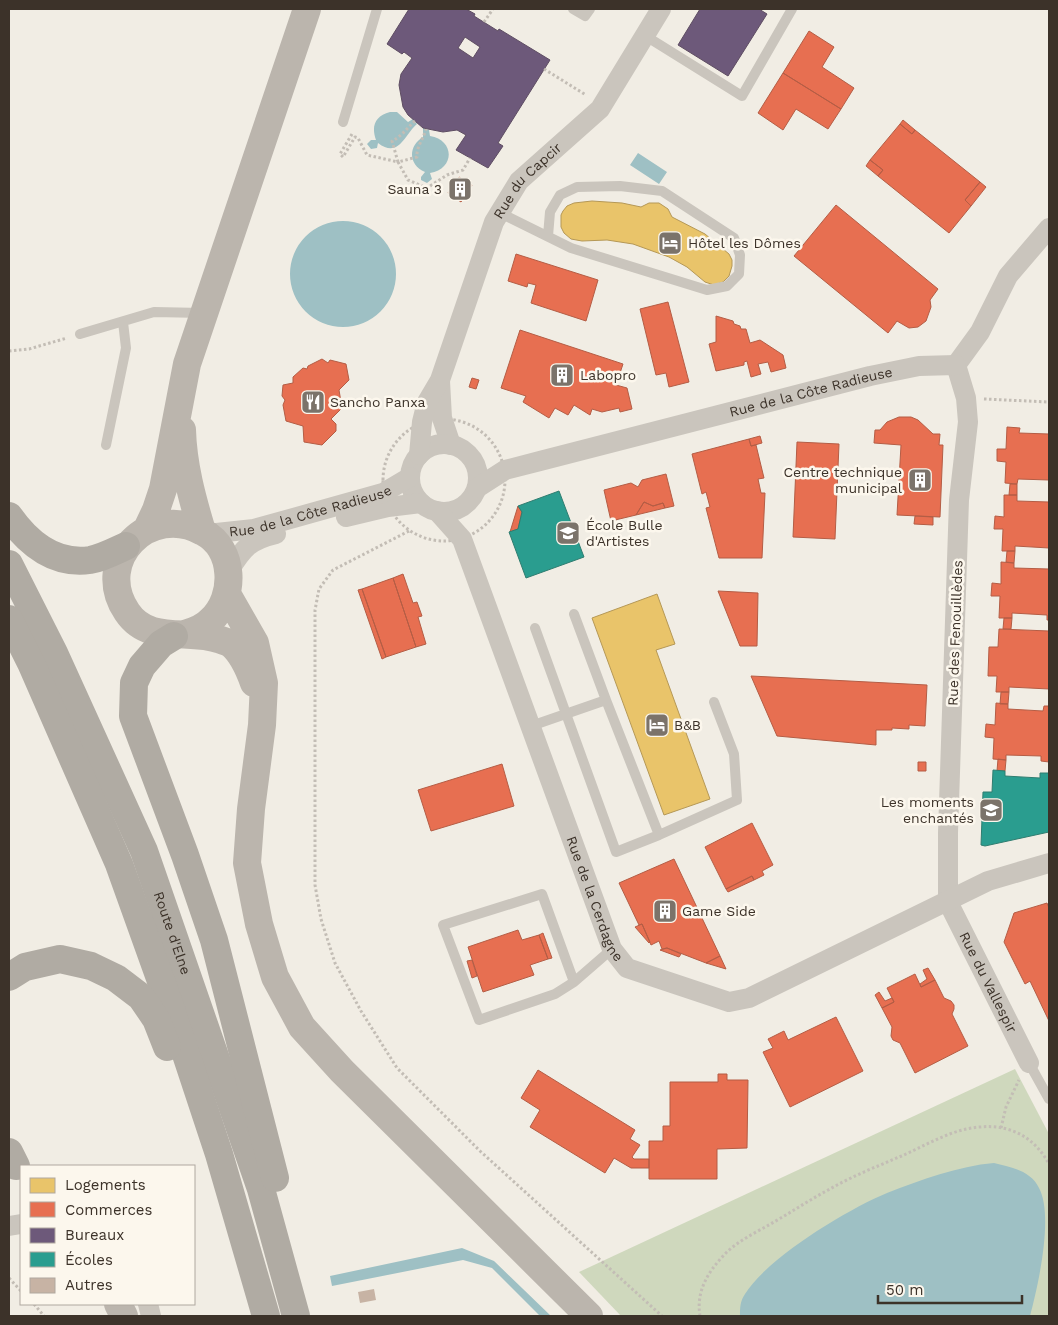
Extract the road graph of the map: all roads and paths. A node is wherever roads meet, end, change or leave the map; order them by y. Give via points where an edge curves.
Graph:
1 (307, 9) edge
2 (377, 9) edge
3 (493, 9) edge
4 (573, 9) edge
5 (590, 9) edge
6 (660, 9) edge
7 (792, 9) edge
8 (484, 22) dead end
9 (644, 36) junction
10 (544, 69) dead end
11 (591, 98) dead end
12 (415, 121) dead end
13 (343, 122) dead end
14 (426, 129) dead end
15 (351, 136) dead end
16 (470, 158) dead end
17 (398, 162) junction
18 (500, 213) junction
19 (1049, 228) edge
20 (548, 236) junction
21 (204, 313) junction
22 (123, 322) junction
23 (80, 334) joint
24 (9, 351) edge
25 (956, 365) junction
26 (440, 380) junction
27 (180, 396) junction
28 (966, 398) junction
29 (1049, 402) edge
30 (442, 418) junction
31 (422, 422) junction
32 (451, 444) junction
33 (106, 445) dead end
34 (419, 455) junction
35 (470, 456) junction
36 (505, 470) junction
37 (410, 476) junction
38 (472, 496) junction
39 (386, 500) junction
40 (429, 507) junction
41 (9, 516) edge
42 (410, 531) junction
43 (205, 532) junction
44 (136, 538) junction
45 (462, 539) junction
46 (9, 564) edge
47 (228, 583) junction
48 (574, 614) dead end
49 (9, 619) edge
50 (534, 628) dead end
51 (179, 635) junction
52 (606, 700) junction
53 (714, 702) dead end
54 (567, 714) junction
55 (262, 725) junction
56 (531, 726) junction
57 (659, 835) junction
58 (1049, 863) edge
59 (948, 902) junction
60 (612, 949) junction
61 (9, 978) edge
62 (574, 982) junction
63 (1032, 1067) junction
64 (1046, 1083) edge
65 (1049, 1100) edge
66 (1001, 1128) junction
67 (1049, 1164) edge
68 (9, 1278) edge
69 (20, 1290) edge
70 (35, 1305) edge
71 (44, 1316) edge
72 (252, 1316) edge
73 (266, 1316) edge
74 (296, 1316) edge
75 (306, 1316) edge
76 (589, 1316) edge
77 (662, 1316) edge
78 (700, 1316) edge

1 - 21 main road
2 - 13 lane
3 - 8 path
4 - 5 lane via 585,16
6 - 9 street, Rue du Capcir
7 - 9 lane via 742,96
9 - 18 street, Rue du Capcir via 600,109 519,181
10 - 11 path
12 - 17 path via 399,138 392,140
14 - 17 path via 417,157
15 - 17 path via 340,154 343,156 355,137 367,155
16 - 17 path via 463,170 447,175 427,188 408,180
18 - 20 lane
18 - 26 street, Rue du Capcir via 494,222
19 - 25 street via 1008,276 980,332
20 - 20 lane via 571,248 707,290 727,286 739,274 740,255 734,238 662,192 620,186 577,187 560,195 553,206
21 - 22 lane via 154,312
21 - 27 main road
22 - 23 lane
22 - 33 lane via 126,348
23 - 24 path via 29,349
25 - 28 street, Rue des Fenouillèdes
25 - 36 street, Rue de la Côte Radieuse via 918,366 870,376
26 - 30 street, Rue du Capcir
26 - 31 street, Rue du Capcir via 427,402
27 - 43 main road via 182,446 190,492
27 - 44 main road via 163,489 156,510
28 - 29 path
28 - 59 street, Rue des Fenouillèdes via 968,422 959,500
30 - 31 path
30 - 32 street, Rue du Capcir
30 - 36 path via 472,425 489,438 500,454
31 - 34 street, Rue du Capcir
31 - 39 path via 406,431 386,457 383,470
32 - 34 street via 433,446
32 - 35 street
34 - 37 street
35 - 36 street
35 - 38 street via 478,477
36 - 38 street
36 - 45 path via 505,489 500,506 489,522
37 - 39 street, Rue de la Côte Radieuse
37 - 40 street via 415,495
38 - 40 street via 458,509 448,512
38 - 45 street, Rue de la Cerdagne
39 - 40 street, Rue de la Côte Radieuse
39 - 42 path via 395,517
39 - 43 street, Rue de la Côte Radieuse via 254,529
39 - 47 street, Rue de la Côte Radieuse via 259,538 240,553
40 - 45 street, Rue de la Cerdagne
41 - 44 highway via 39,549 69,561 91,560
42 - 45 path via 434,541
42 - 77 path via 333,570 319,589 315,610 315,885 321,919 335,963 397,1068 480,1151
43 - 44 main road via 184,524 165,523
43 - 47 main road via 225,557
44 - 51 main road via 118,562 116,580 119,597 127,613 140,626 156,633
45 - 56 street, Rue de la Cerdagne
46 - 74 highway, Route d'Elne via 54,653 144,851 262,1189
47 - 51 main road via 221,608 212,620 199,629
47 - 55 main road via 255,644 264,683
48 - 52 lane
49 - 73 highway, Route d'Elne via 119,864 219,1154
50 - 54 lane
51 - 55 main road via 208,636 230,644 247,665 258,692
51 - 75 highway via 161,644 142,666 134,684 133,716 214,940 281,1201
52 - 54 lane
52 - 57 lane
53 - 57 lane via 734,754 737,800
54 - 56 lane
54 - 57 lane via 616,852
55 - 76 main road via 247,863 259,924 275,977 302,1027 342,1071
56 - 60 street, Rue de la Cerdagne
58 - 59 street, Rue de la Cerdagne via 988,881
59 - 60 street, Rue de la Cerdagne via 749,998 729,1002 627,968
59 - 63 street, Rue du Vallespir
60 - 62 lane
61 - 72 highway via 24,967 60,959 100,970 141,997 156,1018 179,1078 213,1179
62 - 62 lane via 555,994 479,1020 443,925 542,894
63 - 64 lane
63 - 66 path via 1020,1078 1006,1107
64 - 65 lane
66 - 67 path via 1024,1135 1036,1145
66 - 78 path via 955,1131 830,1188 748,1237 724,1255 707,1276 700,1291
68 - 69 path
70 - 71 path

